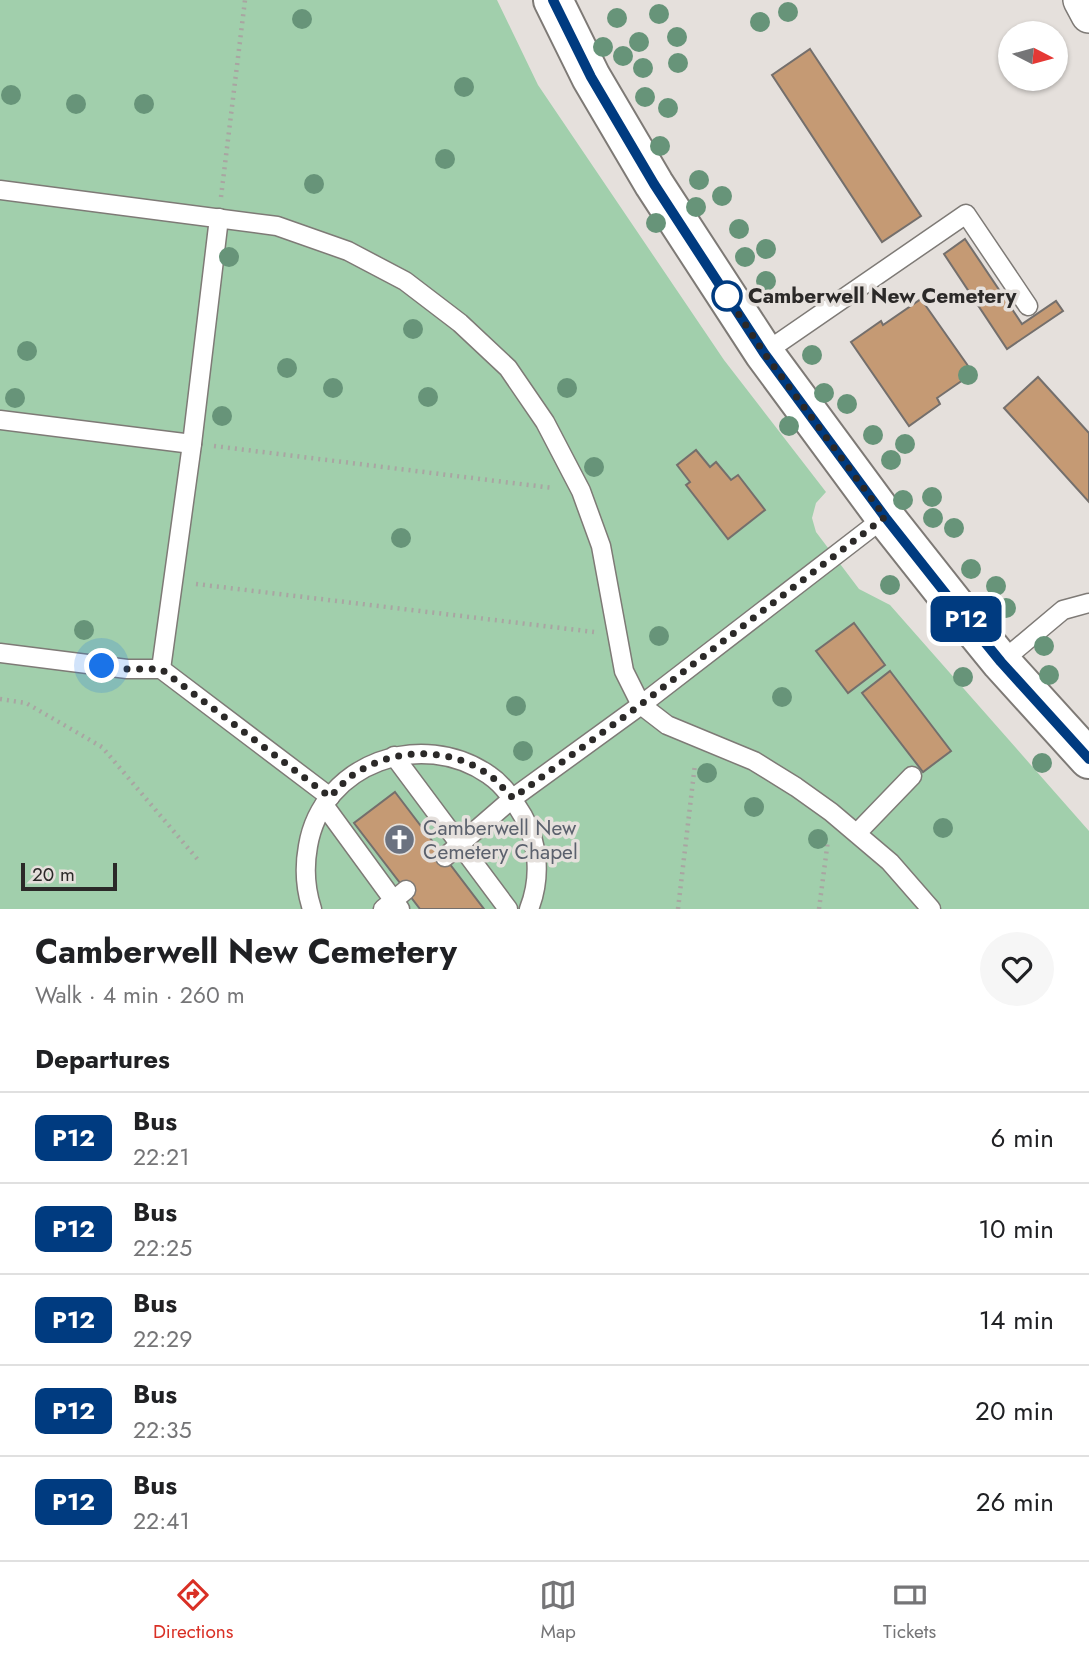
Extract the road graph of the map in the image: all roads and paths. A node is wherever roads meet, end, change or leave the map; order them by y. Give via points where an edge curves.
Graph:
1 (245, 0) edge
2 (553, 0) edge
3 (1081, 0) edge
4 (1089, 15) edge
5 (0, 190) edge
6 (219, 218) junction
7 (1028, 306) dead end
8 (764, 353) junction
9 (0, 421) edge
10 (192, 444) junction
11 (582, 491) junction
12 (885, 517) junction
13 (173, 581) junction
14 (1089, 603) edge
15 (616, 635) junction
16 (0, 653) edge
17 (1001, 662) junction
18 (161, 669) junction
19 (0, 699) edge
20 (640, 705) junction
21 (698, 737) junction
22 (394, 756) junction
23 (1089, 759) edge
24 (912, 776) dead end
25 (513, 798) junction
26 (327, 801) junction
27 (831, 813) junction
28 (857, 833) junction
29 (460, 845) junction
30 (445, 857) dead end
31 (199, 861) dead end
32 (395, 902) edge
33 (312, 909) edge
34 (508, 909) edge
35 (529, 909) edge
36 (678, 909) edge
37 (819, 909) edge
38 (931, 909) edge

1 - 6 path
2 - 8 street via 591,77 654,184
3 - 4 street
5 - 6 lane
6 - 10 lane
6 - 11 lane via 277,226 348,251 416,289 508,368 545,422
7 - 8 lane via 966,214
8 - 12 street
9 - 10 lane
10 - 11 path
10 - 13 lane
11 - 15 lane via 601,546
12 - 17 street
12 - 20 lane
13 - 15 path
13 - 18 lane
14 - 17 lane via 1063,610
15 - 20 lane via 624,671
16 - 18 lane
17 - 23 street
18 - 26 lane
19 - 31 path via 26,703 102,747
20 - 21 lane via 667,725
20 - 25 lane
21 - 27 lane via 754,761
21 - 36 path
22 - 25 lane via 428,753 460,760 489,775
22 - 26 lane via 348,778
22 - 29 lane
24 - 28 lane
25 - 29 lane
25 - 35 lane via 530,828 537,862
26 - 32 lane
26 - 33 lane via 310,833 305,863
27 - 28 lane
27 - 37 path
28 - 38 lane
29 - 30 lane
29 - 34 lane

